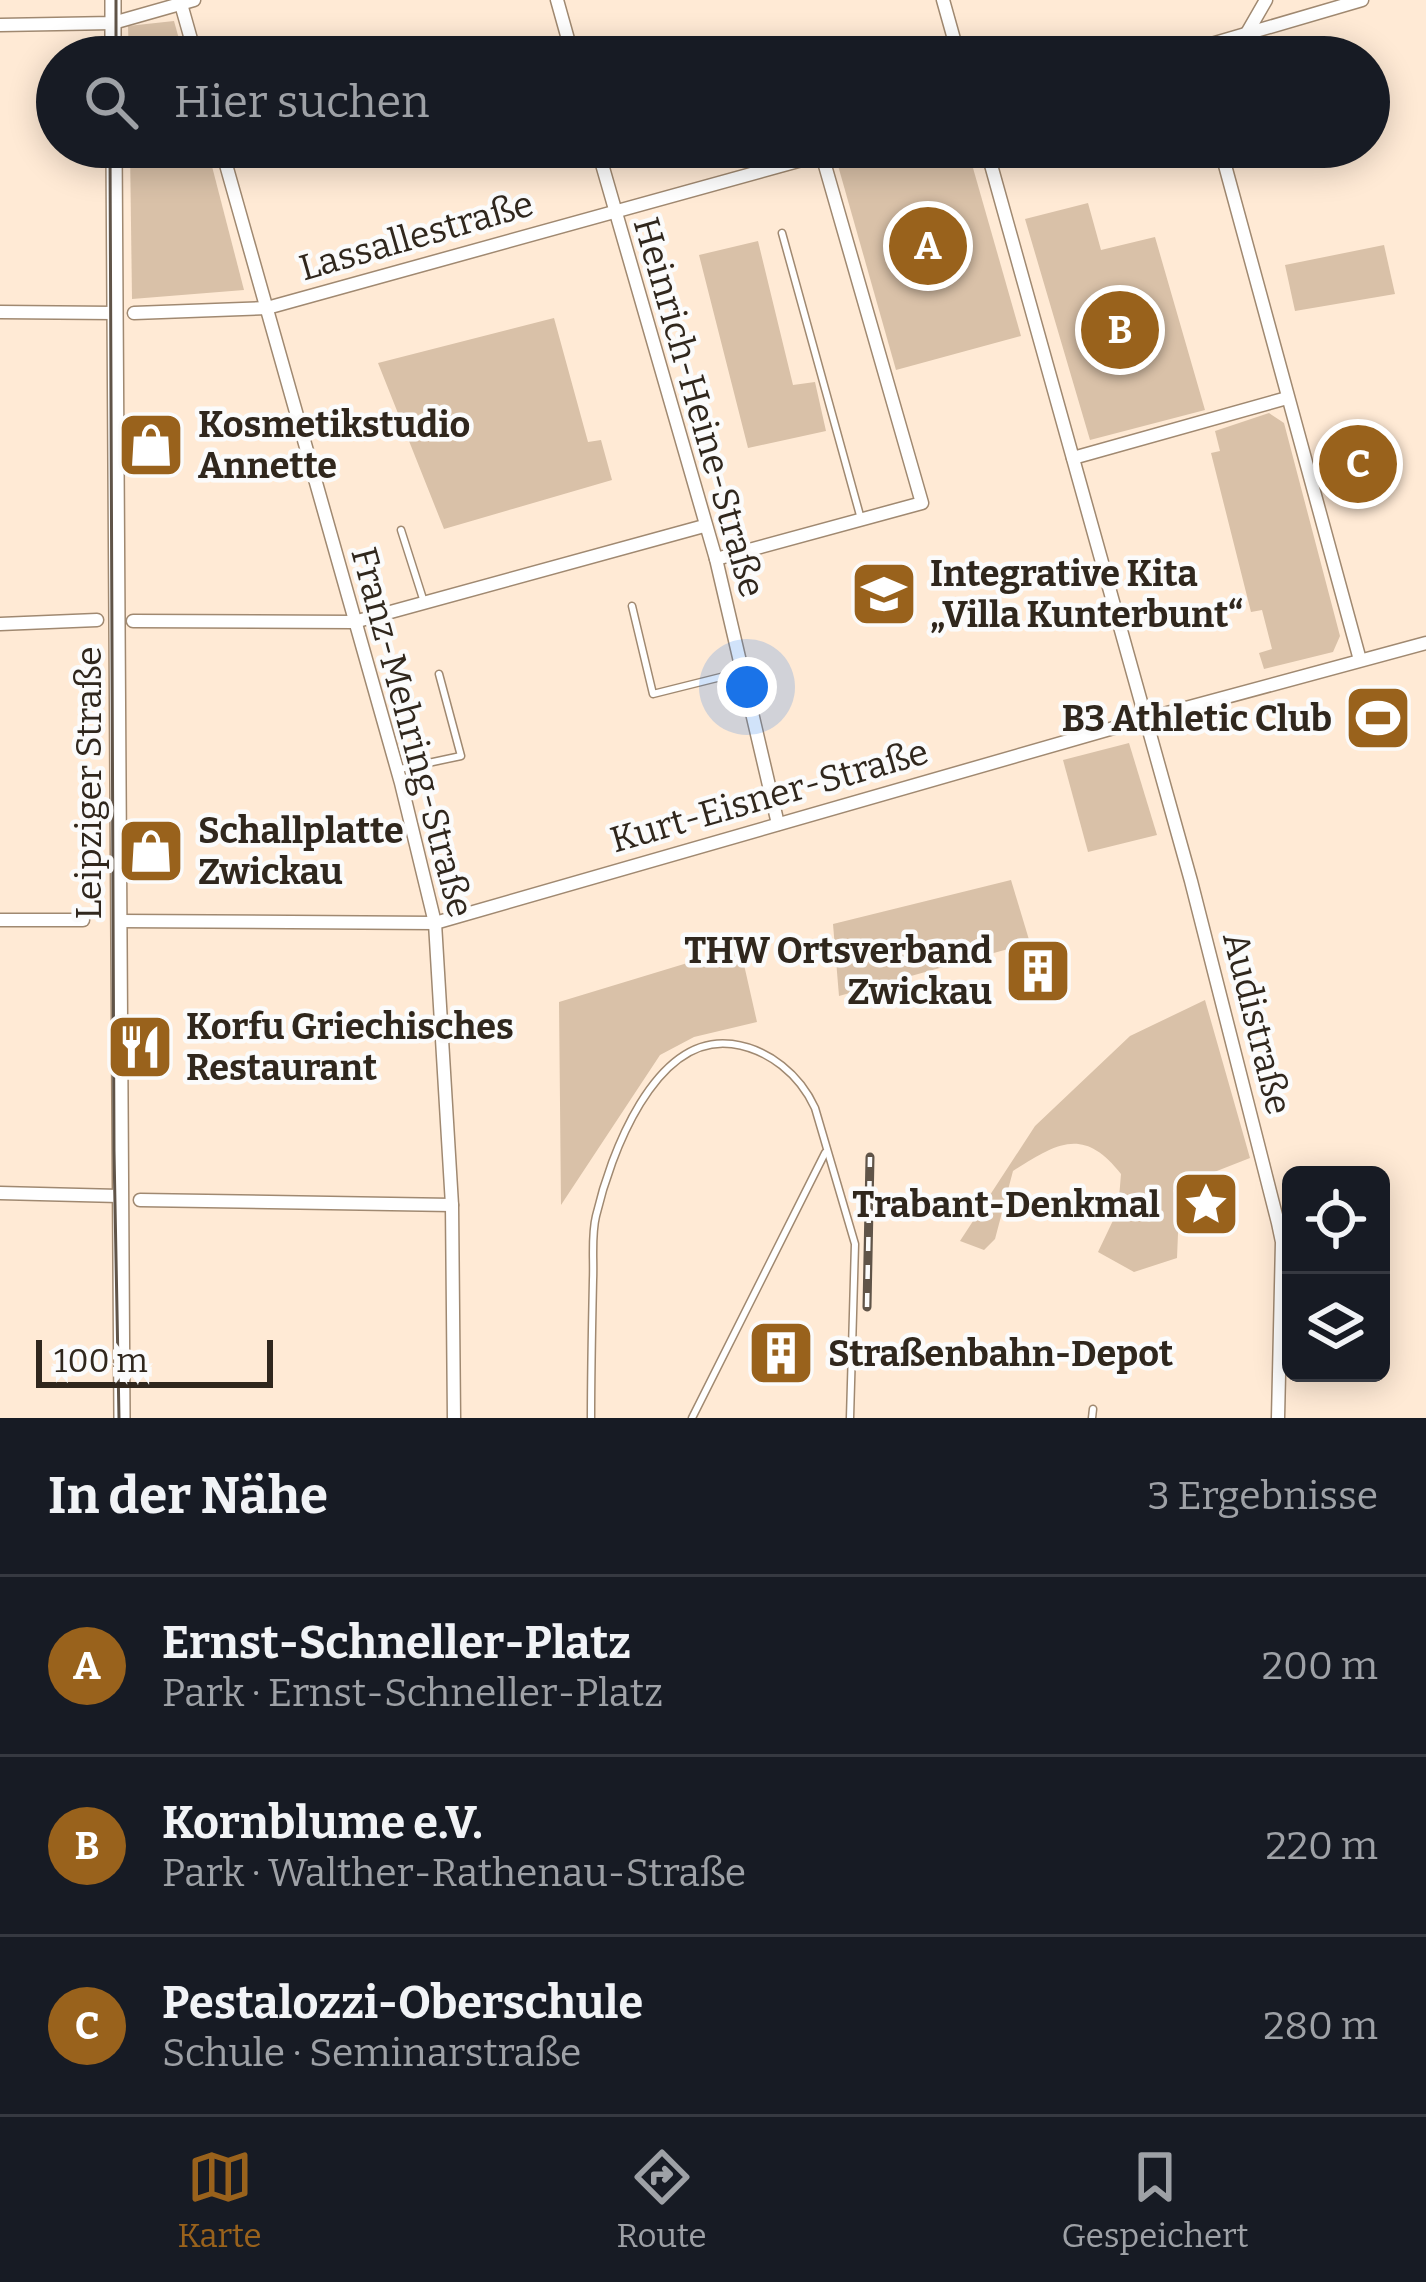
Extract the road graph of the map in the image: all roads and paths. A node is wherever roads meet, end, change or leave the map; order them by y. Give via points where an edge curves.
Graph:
1 (112, 0) edge
2 (557, 0) edge
3 (943, 0) edge
4 (1266, 0) edge
5 (1362, 0) edge
6 (187, 2) edge
7 (113, 23) junction
8 (0, 25) edge
9 (1246, 34) junction
10 (113, 36) edge
11 (193, 36) edge
12 (567, 36) edge
13 (953, 36) edge
14 (1241, 36) edge
15 (114, 168) edge
16 (227, 168) edge
17 (602, 168) edge
18 (774, 168) edge
19 (825, 168) edge
20 (992, 168) edge
21 (1226, 168) edge
22 (614, 212) junction
23 (782, 233) dead end
24 (267, 308) junction
25 (0, 312) edge
26 (115, 314) junction
27 (134, 314) dead end
28 (1286, 398) junction
29 (1073, 458) junction
30 (861, 519) junction
31 (704, 526) junction
32 (401, 530) dead end
33 (716, 559) junction
34 (424, 602) junction
35 (632, 606) dead end
36 (97, 620) dead end
37 (133, 621) dead end
38 (354, 622) junction
39 (0, 624) edge
40 (1426, 643) edge
41 (1360, 660) junction
42 (741, 672) junction
43 (439, 674) dead end
44 (1145, 719) junction
45 (397, 770) junction
46 (778, 824) junction
47 (0, 920) edge
48 (83, 920) dead end
49 (118, 920) junction
50 (436, 923) junction
51 (825, 1153) junction
52 (0, 1193) edge
53 (119, 1196) junction
54 (140, 1200) dead end
55 (452, 1205) junction
56 (122, 1418) edge
57 (454, 1418) edge
58 (590, 1418) edge
59 (692, 1418) edge
60 (850, 1418) edge
61 (1278, 1418) edge

1 - 7 street
2 - 12 street
3 - 13 street
4 - 9 street
5 - 9 street
6 - 7 street
6 - 11 street
7 - 8 street
7 - 10 street
9 - 14 street
15 - 26 street, Leipziger Straße
16 - 24 street, Franz-Mehring-Straße
17 - 22 street, Heinrich-Heine-Straße
18 - 22 street, Lassallestraße
19 - 30 street via 922,502
20 - 29 street, Audistraße
21 - 28 street
22 - 24 street, Lassallestraße
22 - 31 street, Heinrich-Heine-Straße
23 - 30 lane
24 - 27 street, Lassallestraße
24 - 38 street, Franz-Mehring-Straße
25 - 26 street
26 - 49 street, Leipziger Straße
28 - 29 street
28 - 41 street
29 - 44 street, Audistraße
30 - 33 street
31 - 33 street, Heinrich-Heine-Straße
31 - 34 street
32 - 34 lane
33 - 42 street, Heinrich-Heine-Straße
34 - 38 street
35 - 42 lane via 653,694
36 - 39 street
37 - 38 street
38 - 45 street, Franz-Mehring-Straße
40 - 41 street, Kurt-Eisner-Straße
41 - 44 street, Kurt-Eisner-Straße
42 - 46 street, Heinrich-Heine-Straße
43 - 45 lane via 461,756
44 - 46 street, Kurt-Eisner-Straße
44 - 61 street, Audistraße via 1282,1242
45 - 50 street, Franz-Mehring-Straße
46 - 50 street, Kurt-Eisner-Straße
47 - 48 street
49 - 50 street, Kurt-Eisner-Straße
49 - 53 street, Leipziger Straße
50 - 55 street, Franz-Mehring-Straße
51 - 58 lane via 807,1092 756,1050 705,1043 647,1090 595,1220
51 - 59 lane
51 - 60 lane via 855,1244
52 - 53 street
53 - 56 street, Leipziger Straße
54 - 55 street
55 - 57 street, Franz-Mehring-Straße

